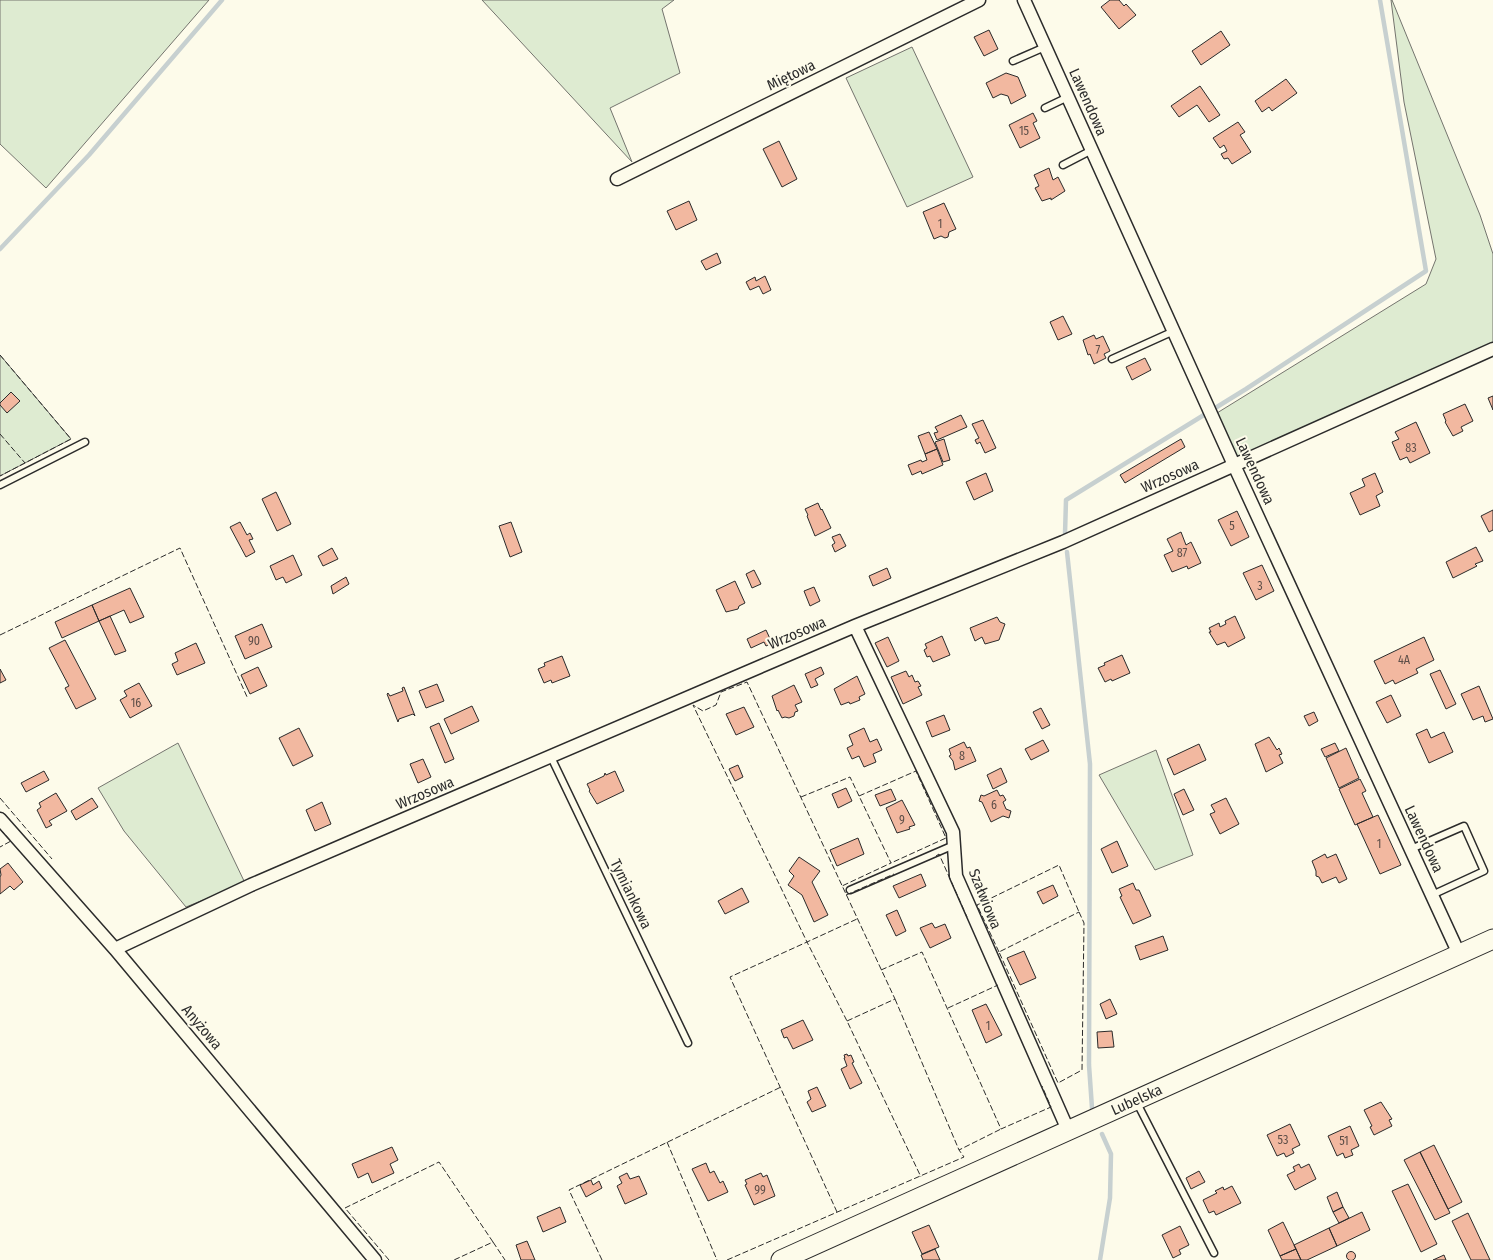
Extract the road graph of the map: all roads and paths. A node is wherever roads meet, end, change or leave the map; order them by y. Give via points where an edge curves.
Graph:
1 (979, 0) edge
2 (1024, 0) edge
3 (1045, 47) junction
4 (1014, 61) dead end
5 (1068, 97) junction
6 (1045, 108) dead end
7 (1092, 150) junction
8 (1063, 165) dead end
9 (617, 179) dead end
10 (1175, 331) junction
11 (1493, 349) edge
12 (1112, 360) dead end
13 (85, 442) dead end
14 (1234, 465) junction
15 (0, 485) edge
16 (855, 626) junction
17 (550, 757) junction
18 (0, 819) edge
19 (954, 845) junction
20 (1411, 849) junction
21 (850, 890) dead end
22 (1432, 895) junction
23 (1493, 939) edge
24 (115, 949) junction
25 (1459, 954) junction
26 (688, 1043) dead end
27 (1136, 1100) junction
28 (1068, 1130) junction
29 (1214, 1253) dead end
30 (375, 1260) edge
31 (781, 1260) edge

1 - 9 street, Miętowa
2 - 3 street, Lawendowa
3 - 4 lane
3 - 5 street, Lawendowa
5 - 6 lane
5 - 7 street, Lawendowa
7 - 8 lane
7 - 10 street, Lawendowa
10 - 12 lane
10 - 14 street, Lawendowa
11 - 14 street, Wrzosowa
13 - 15 lane
14 - 16 street, Wrzosowa via 1063,542
14 - 20 street, Lawendowa
16 - 17 street, Wrzosowa
16 - 19 street, Szałwiowa via 953,832
17 - 24 street, Wrzosowa via 251,885
17 - 26 lane, Tymiankowa
18 - 24 street, Anyżowa
19 - 21 lane
19 - 28 street, Szałwiowa via 956,876
20 - 22 street, Lawendowa
20 - 22 lane via 1464,826 1484,871
22 - 25 street, Lawendowa
23 - 25 main road, Lubelska
24 - 30 street, Anyżowa
25 - 27 main road, Lubelska
27 - 28 main road, Lubelska
27 - 29 lane
28 - 31 main road, Lubelska

